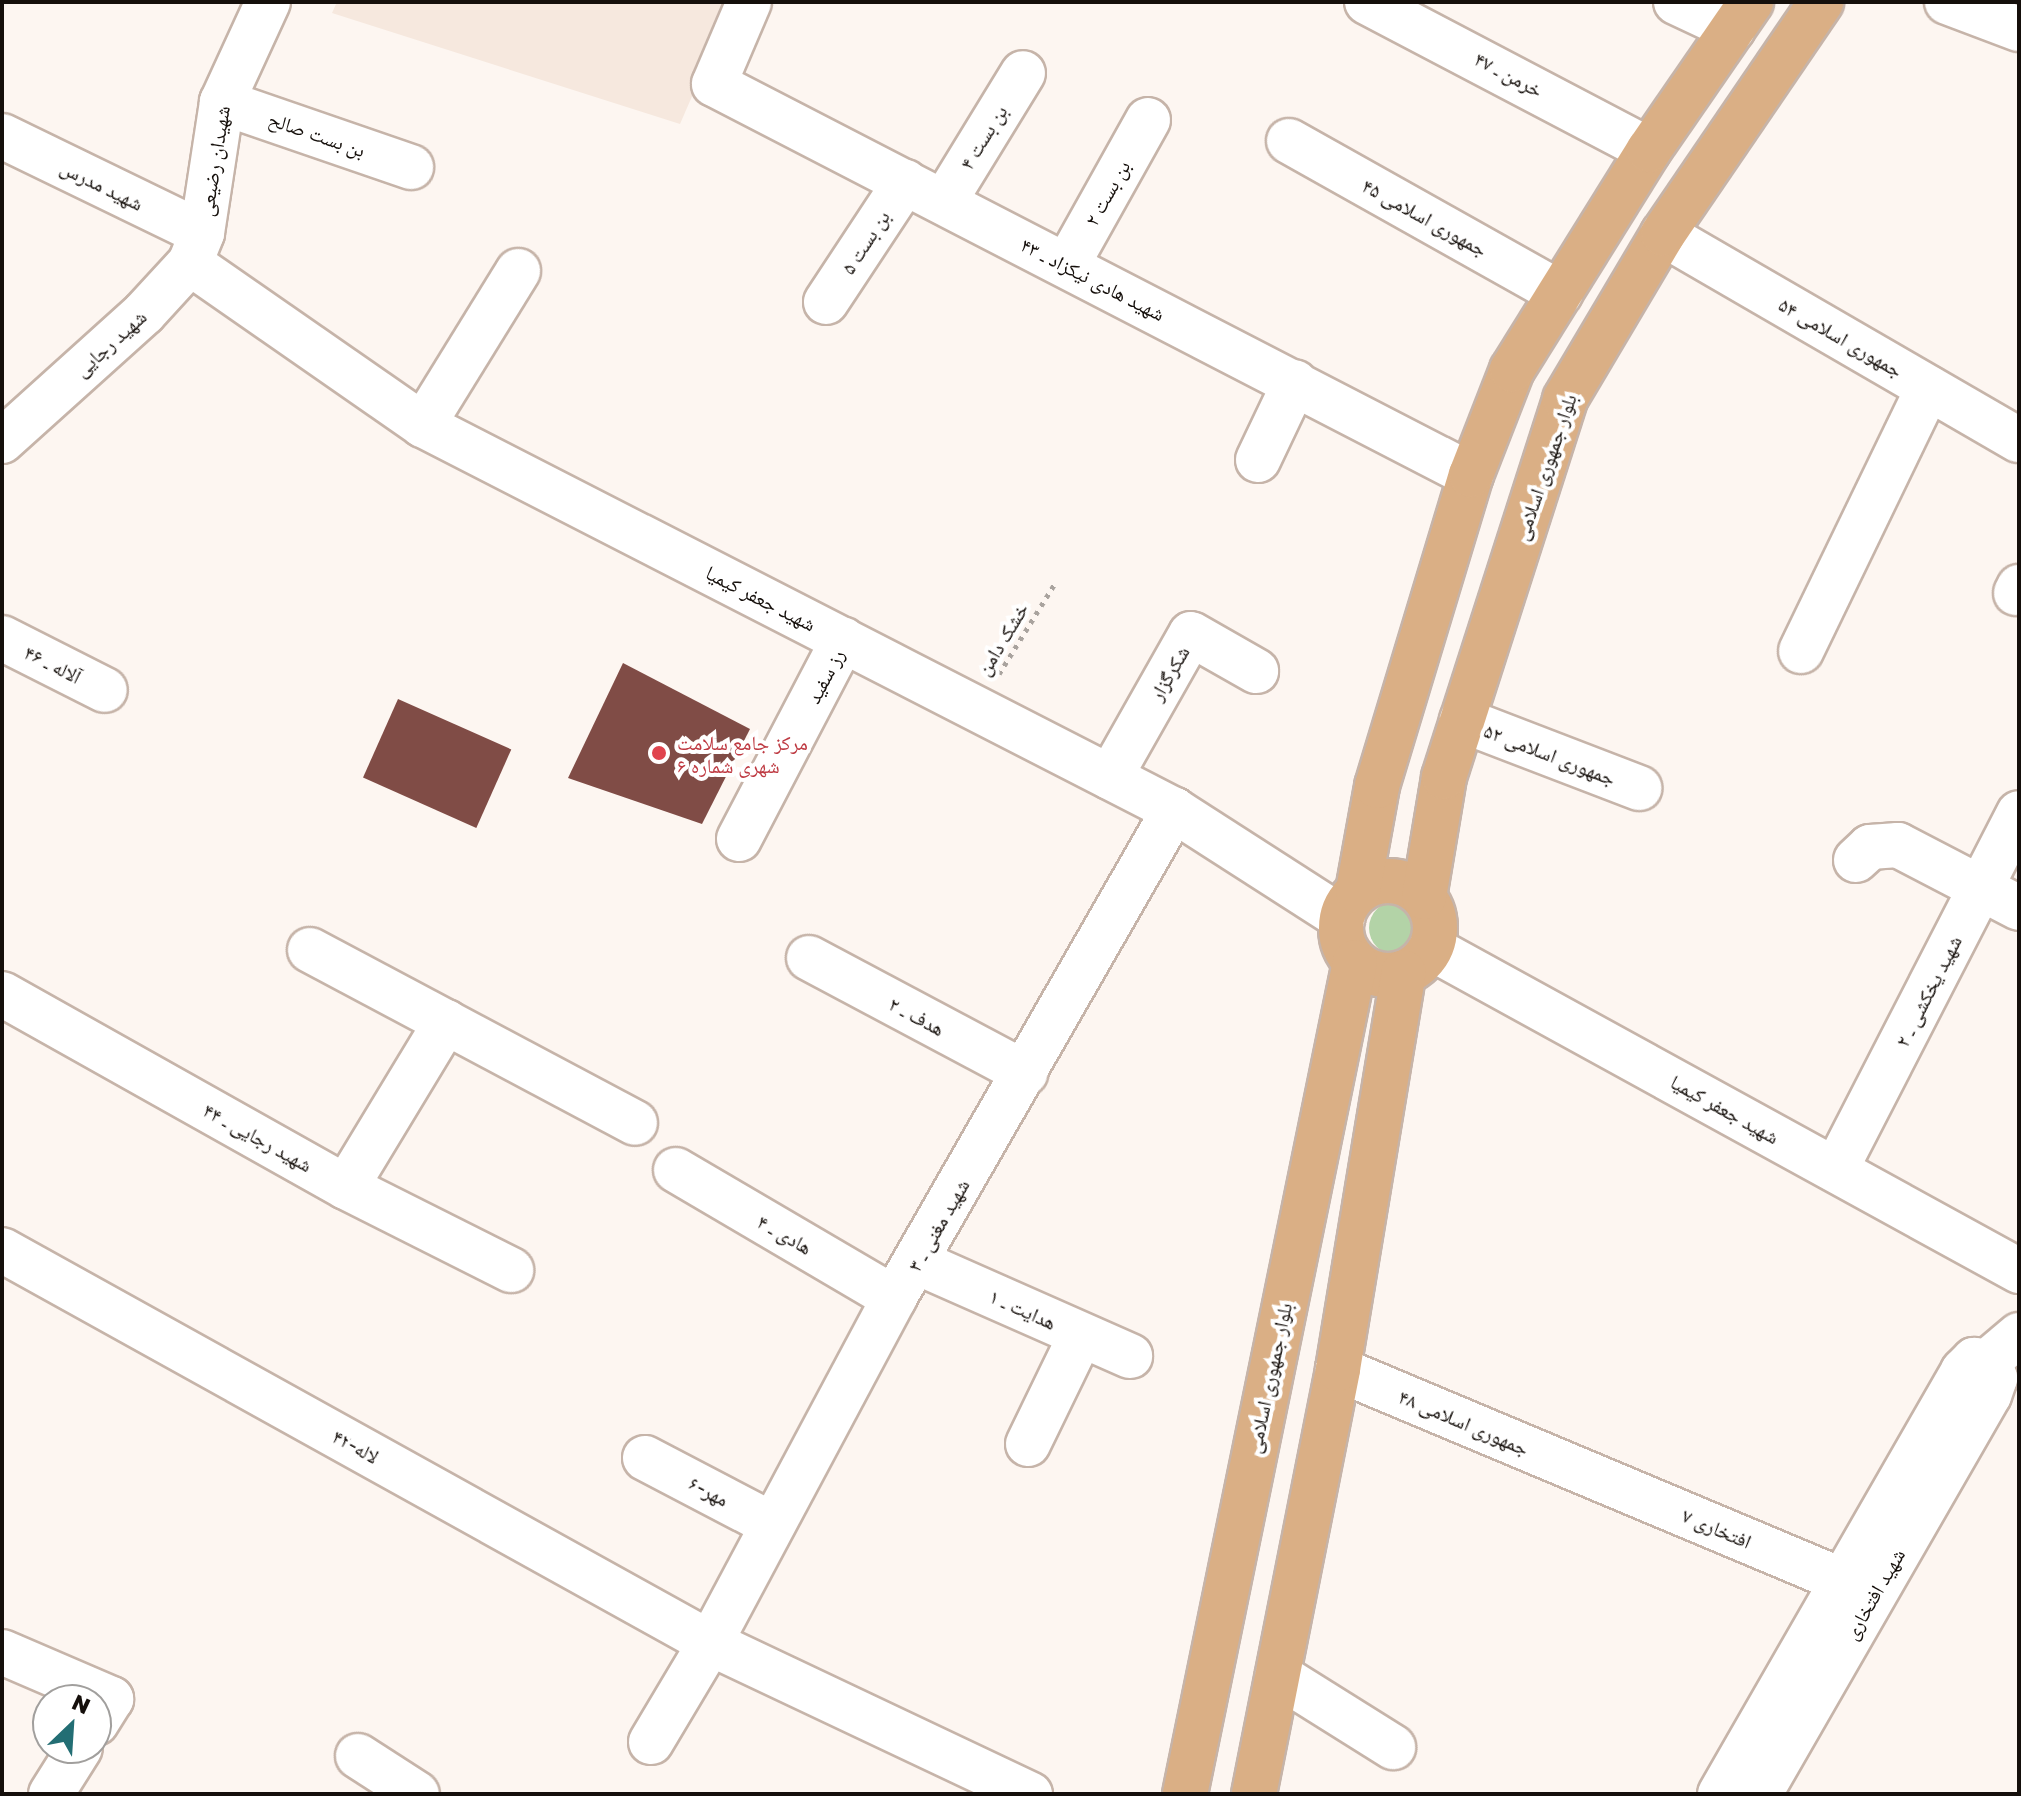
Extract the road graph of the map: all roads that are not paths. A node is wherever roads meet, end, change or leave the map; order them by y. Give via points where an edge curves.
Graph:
1 (268, 2) edge
2 (749, 2) edge
3 (1367, 2) edge
4 (1676, 2) edge
5 (1821, 2) edge
6 (1947, 2) edge
7 (1742, 15) edge
8 (2019, 29) edge
9 (1023, 73) dead end
10 (222, 102) junction
11 (1148, 120) dead end
12 (2, 136) edge
13 (1289, 141) dead end
14 (1649, 150) junction
15 (411, 167) dead end
16 (905, 182) junction
17 (944, 202) junction
18 (1663, 234) junction
19 (196, 248) junction
20 (1067, 265) junction
21 (518, 271) dead end
22 (1560, 293) junction
23 (826, 302) dead end
24 (1295, 382) junction
25 (1928, 388) junction
26 (423, 425) junction
27 (2019, 440) edge
28 (2, 441) edge
29 (1258, 460) dead end
30 (1471, 475) junction
31 (2, 638) edge
32 (843, 640) junction
33 (1801, 651) dead end
34 (1256, 671) dead end
35 (105, 690) dead end
36 (1462, 720) junction
37 (1110, 777) junction
38 (1377, 786) junction
39 (1639, 788) dead end
40 (1437, 802) junction
41 (1174, 810) junction
42 (2019, 813) edge
43 (739, 839) dead end
44 (1856, 860) dead end
45 (1981, 888) junction
46 (1424, 897) junction
47 (1350, 905) junction
48 (2019, 908) edge
49 (310, 950) dead end
50 (809, 958) dead end
51 (1418, 960) junction
52 (1355, 962) junction
53 (2, 994) edge
54 (446, 1022) junction
55 (1025, 1073) junction
56 (635, 1123) dead end
57 (1836, 1169) junction
58 (676, 1170) dead end
59 (346, 1187) junction
60 (2, 1250) edge
61 (917, 1262) junction
62 (511, 1270) dead end
63 (2019, 1271) edge
64 (894, 1298) junction
65 (1081, 1335) junction
66 (1130, 1356) dead end
67 (1998, 1364) edge
68 (1338, 1369) junction
69 (1028, 1444) dead end
70 (645, 1458) dead end
71 (1591, 1475) joint
72 (773, 1525) junction
73 (1843, 1581) junction
74 (710, 1643) junction
75 (2, 1652) edge
76 (1278, 1675) junction
77 (76, 1684) edge
78 (651, 1742) dead end
79 (1393, 1747) dead end
80 (358, 1756) dead end
81 (70, 1764) edge
82 (51, 1794) edge
83 (417, 1794) edge
84 (1030, 1794) edge
85 (1185, 1794) edge
86 (1254, 1794) edge
87 (1720, 1794) edge
88 (1760, 1794) edge

1 - 10 street, شهیدان رضیعی
2 - 16 street, شهید هادی نیکزاد ـ ۴۳ via 714,84
3 - 14 street, خرمن ـ ۴۷
4 - 7 street
5 - 18 main road, بلوار جمهوری اسلامی
6 - 8 street
7 - 14 main road
9 - 17 street, بن بست ۴
10 - 15 street, بن بست صالح
10 - 19 street, شهیدان رضیعی
11 - 20 street, بن بست ۲
12 - 19 street, شهید مدرس
13 - 22 street, جمهوری اسلامی ۴۵
14 - 22 main road
16 - 17 street, شهید هادی نیکزاد ـ ۴۳
16 - 23 street, بن بست ۵
17 - 20 street, شهید هادی نیکزاد ـ ۴۳
18 - 25 street, جمهوری اسلامی ۵۴
18 - 36 main road, بلوار جمهوری اسلامی via 1565,399
19 - 26 street, شهید جعفر کیمیا
19 - 28 street, شهید رجایی via 144,313
20 - 24 street, شهید هادی نیکزاد ـ ۴۳
21 - 26 street
22 - 30 main road via 1512,370
24 - 29 street
24 - 30 street, شهید هادی نیکزاد ـ ۴۳
25 - 27 street, جمهوری اسلامی ۵۴
25 - 33 street
26 - 32 street, شهید جعفر کیمیا
30 - 38 main road
31 - 35 street, آلاله ـ ۴۶
32 - 37 street, شهید جعفر کیمیا
32 - 43 street, رز سفید
34 - 37 street, شکرگزار via 1191,634
36 - 39 street, جمهوری اسلامی ۵۲
36 - 40 main road, بلوار جمهوری اسلامی
37 - 41 street, شهید جعفر کیمیا
38 - 40 main road via 1397,819 1421,818
38 - 47 main road
40 - 46 main road, بلوار جمهوری اسلامی
41 - 47 street, شهید جعفر کیمیا
41 - 55 street, شهید مغنی ـ ۳
42 - 45 street, شهید یخکشی ـ ۲
44 - 45 street via 1870,847 1898,845
45 - 48 street
45 - 57 street, شهید یخکشی ـ ۲
46 - 47 main road via 1392,880
46 - 51 main road via 1436,921
47 - 52 main road via 1341,934
49 - 54 street
50 - 55 street, هدف ـ ۲
51 - 52 main road via 1378,974
51 - 57 street, شهید جعفر کیمیا
51 - 68 main road
52 - 85 main road, بلوار جمهوری اسلامی
53 - 59 street, شهید رجایی ـ ۴۴
54 - 56 street
54 - 59 street
55 - 61 street, شهید مغنی ـ ۳
57 - 63 street, شهید جعفر کیمیا
58 - 64 street, هادی ـ ۴
59 - 62 street, شهید رجایی ـ ۴۴
60 - 74 street, لاله-۴۲
61 - 64 street, شهید مغنی ـ ۳
61 - 65 street, هدایت ـ ۱
64 - 72 street, شهید مغنی ـ ۳
65 - 66 street, هدایت ـ ۱
65 - 69 street
67 - 73 street via 1974,1360 1963,1371
67 - 88 street, شهید افتخاری
68 - 71 street, جمهوری اسلامی ۴۸
68 - 76 main road
70 - 72 street, مهر-۶
71 - 73 street, افتخاری ۷
72 - 74 street, شهید مغنی ـ ۳
73 - 87 street
74 - 78 street, شهید مغنی ـ ۳
74 - 84 street, لاله-۴۲
75 - 77 street
76 - 79 street
76 - 86 main road
80 - 83 street
81 - 82 street

